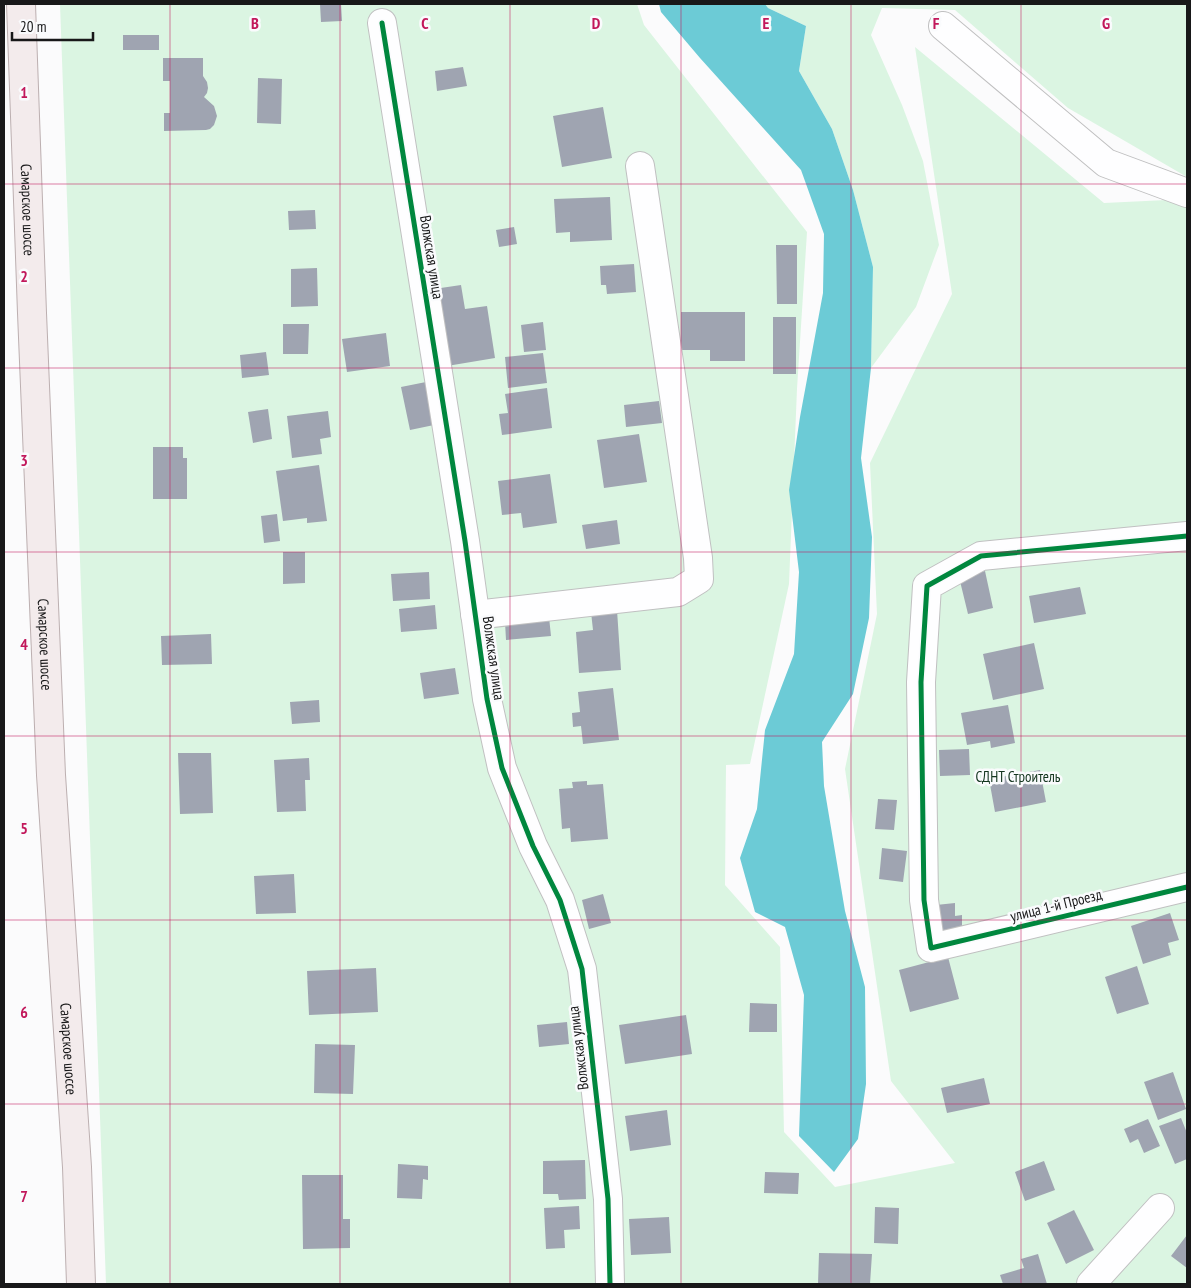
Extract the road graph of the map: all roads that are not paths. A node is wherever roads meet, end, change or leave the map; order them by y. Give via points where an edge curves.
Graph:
1 (22, 4) edge
2 (382, 23) dead end
3 (943, 26) dead end
4 (640, 166) dead end
5 (1187, 193) edge
6 (1187, 536) edge
7 (475, 615) junction
8 (1187, 887) edge
9 (1160, 1208) dead end
10 (81, 1284) edge
11 (610, 1284) edge
12 (1091, 1284) edge

1 - 10 main road, Самарское шоссе via 50,765 77,1167
2 - 7 street, Волжская улица
3 - 5 street via 1106,163
4 - 7 street, Волжская улица via 699,580 678,592
6 - 8 street, улица 1-й Проезд via 981,556 927,586 921,682 924,900 931,948
7 - 11 street, Волжская улица via 487,699 502,768 533,846 560,900 582,970 608,1199
9 - 12 street

